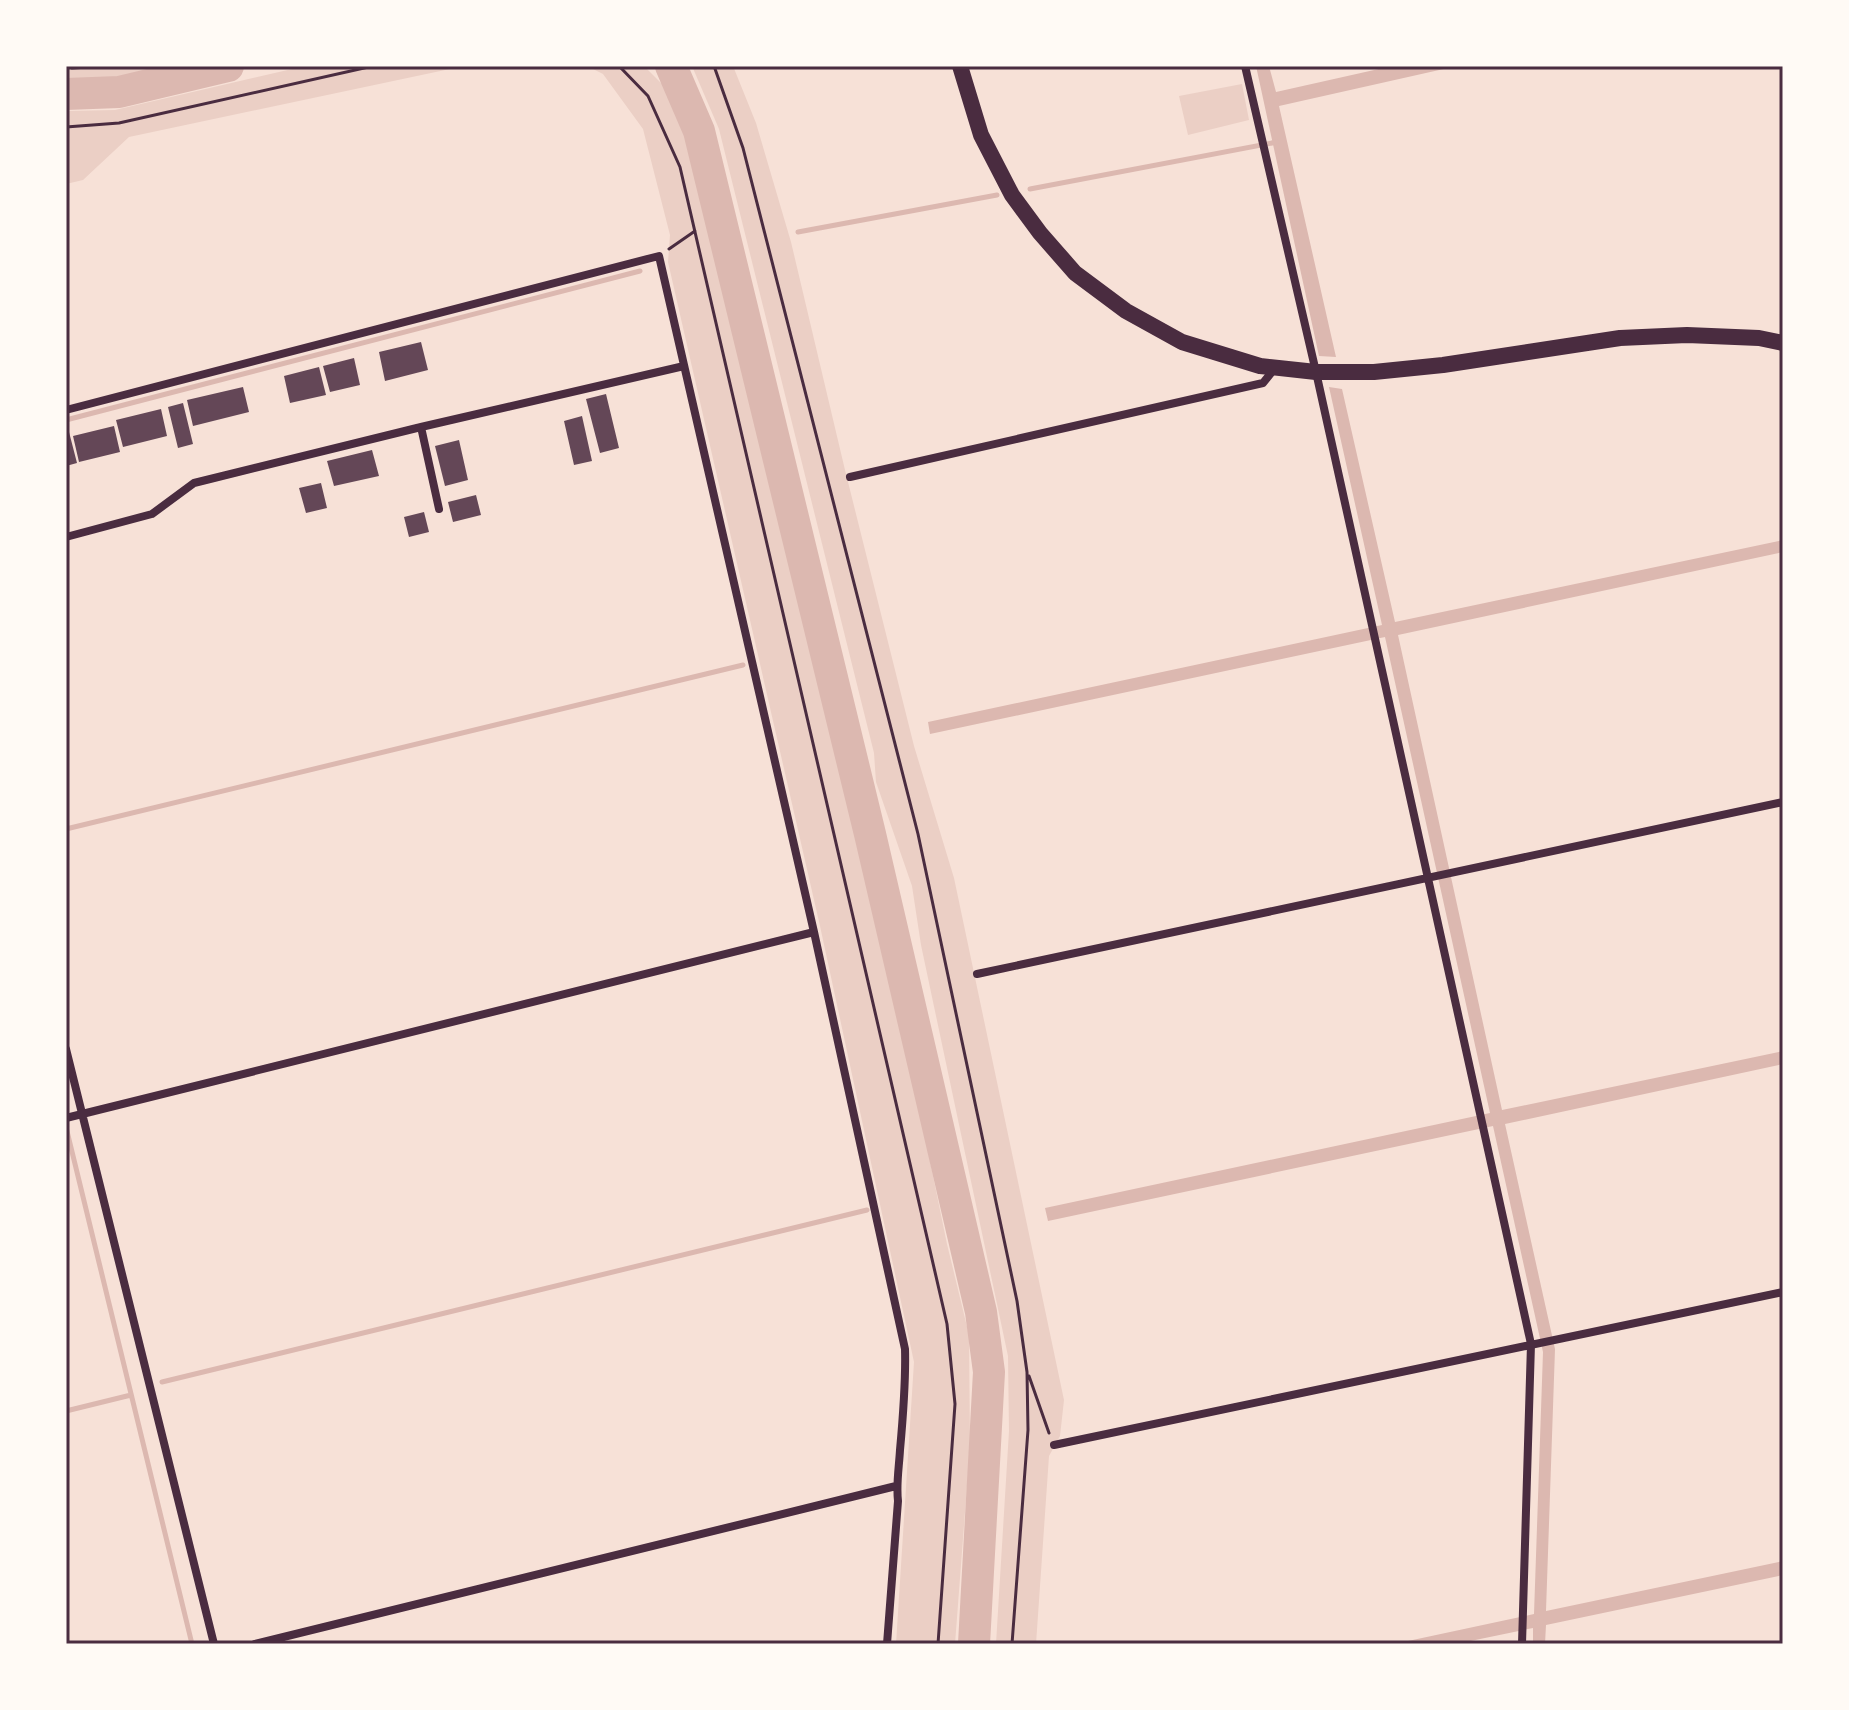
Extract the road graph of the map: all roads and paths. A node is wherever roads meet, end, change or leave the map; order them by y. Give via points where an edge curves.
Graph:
1 (67, 66) edge
2 (104, 66) edge
3 (373, 66) edge
4 (619, 66) edge
5 (714, 66) edge
6 (960, 66) edge
7 (1245, 66) edge
8 (66, 127) edge
9 (695, 231) junction
10 (659, 256) junction
11 (1783, 343) edge
12 (684, 366) junction
13 (1275, 368) junction
14 (1316, 372) junction
15 (66, 410) edge
16 (421, 427) junction
17 (850, 477) dead end
18 (439, 509) dead end
19 (66, 537) edge
20 (1783, 802) edge
21 (1428, 878) junction
22 (814, 932) junction
23 (977, 974) dead end
24 (66, 1049) edge
25 (82, 1114) junction
26 (66, 1118) edge
27 (1783, 1292) edge
28 (1531, 1344) junction
29 (1027, 1372) junction
30 (1054, 1445) joint
31 (896, 1486) junction
32 (1522, 1640) edge
33 (214, 1644) edge
34 (255, 1644) edge
35 (887, 1644) edge
36 (938, 1644) edge
37 (1012, 1644) edge

1 - 2 path
3 - 8 path via 119,123
4 - 9 path via 648,96 680,167
5 - 29 path via 743,148 918,834 1017,1301
6 - 13 main road via 981,135 1012,195 1075,273 1126,311 1182,342
7 - 14 street
9 - 10 path
9 - 36 path via 947,1324 955,1404
10 - 12 street
10 - 15 street
11 - 14 main road via 1687,335 1620,338 1443,365
12 - 16 street
12 - 22 street
13 - 14 main road
13 - 17 street via 1263,383
14 - 21 street
16 - 18 street
16 - 19 street via 194,483 152,514
20 - 21 street
21 - 23 street
21 - 28 street
22 - 25 street
22 - 31 street via 905,1349
24 - 25 street
25 - 26 street
25 - 33 street
27 - 28 street
28 - 30 street
28 - 32 street
29 - 30 path
29 - 37 path via 1028,1430
31 - 34 street
31 - 35 street

